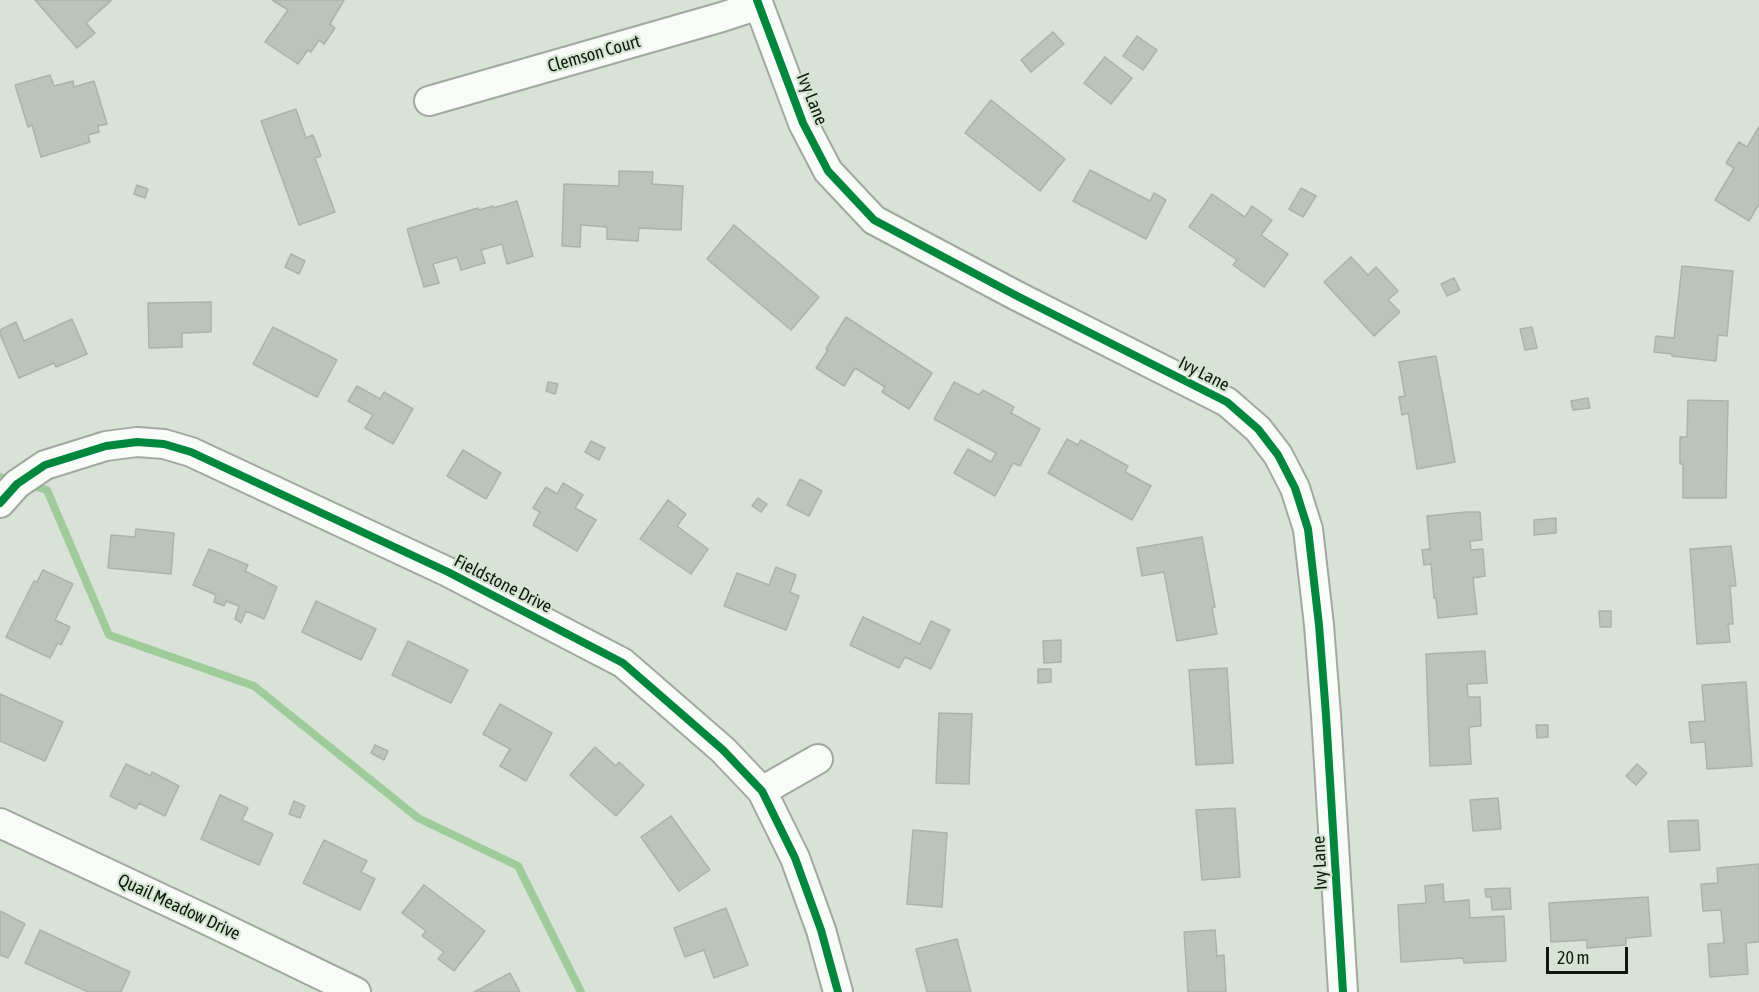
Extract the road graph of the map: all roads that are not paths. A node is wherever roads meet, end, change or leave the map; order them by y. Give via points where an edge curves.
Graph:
1 (758, 2) edge
2 (429, 101) dead end
3 (0, 503) edge
4 (818, 759) dead end
5 (762, 791) junction
6 (0, 823) edge
7 (356, 992) edge
8 (838, 992) edge
9 (1343, 992) edge

1 - 2 street, Clemson Court via 711,20
1 - 9 street, Ivy Lane via 803,123 828,171 874,220 1227,402 1258,429 1278,455 1295,488 1308,529 1319,624
3 - 5 street, Fieldstone Drive via 17,484 45,465 106,446 137,442 191,452 448,573 622,663 723,750
4 - 5 street
5 - 8 street, Fieldstone Drive via 795,858
6 - 7 street, Quail Meadow Drive

